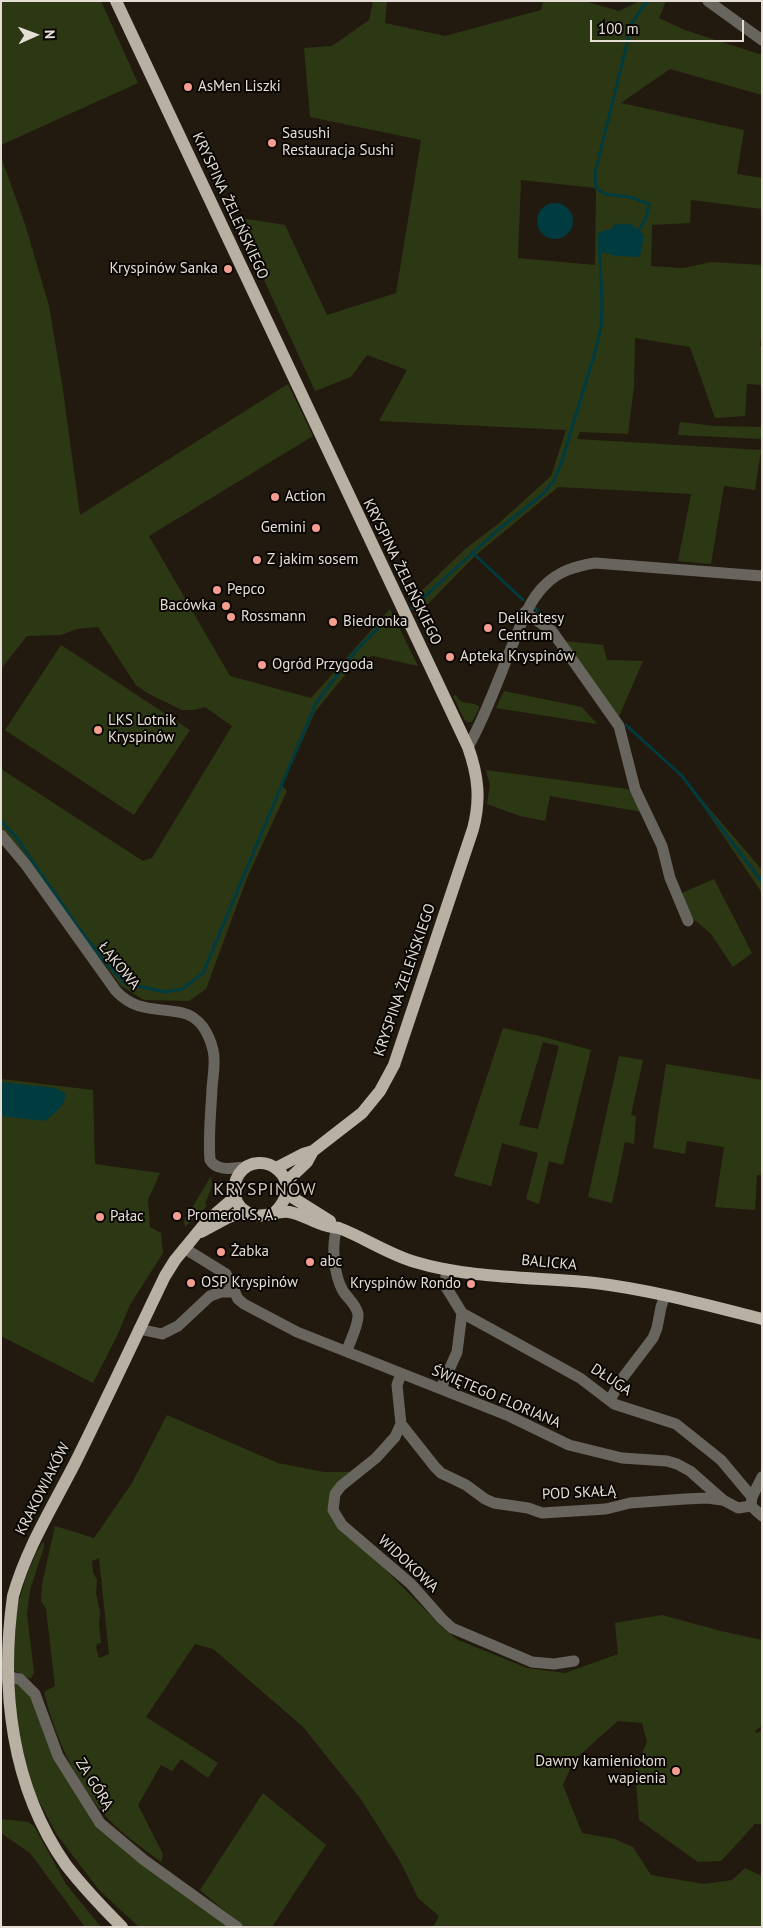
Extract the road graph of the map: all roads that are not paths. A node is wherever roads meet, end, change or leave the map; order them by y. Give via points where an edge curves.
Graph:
1 (116, 1) edge
2 (708, 1) edge
3 (762, 40) edge
4 (762, 576) edge
5 (527, 610) junction
6 (468, 747) junction
7 (1, 835) edge
8 (688, 921) dead end
9 (314, 1151) junction
10 (246, 1167) junction
11 (220, 1168) junction
12 (276, 1168) junction
13 (235, 1183) junction
14 (286, 1188) junction
15 (235, 1197) junction
16 (244, 1211) junction
17 (274, 1213) junction
18 (337, 1228) junction
19 (196, 1235) junction
20 (184, 1248) junction
21 (446, 1269) junction
22 (235, 1292) junction
23 (665, 1295) junction
24 (462, 1313) junction
25 (762, 1319) edge
26 (139, 1329) junction
27 (347, 1351) junction
28 (401, 1374) junction
29 (441, 1388) junction
30 (610, 1400) junction
31 (401, 1424) junction
32 (762, 1477) edge
33 (723, 1500) junction
34 (751, 1502) junction
35 (762, 1516) edge
36 (574, 1661) dead end
37 (2, 1676) edge
38 (122, 1927) edge
39 (237, 1927) edge

1 - 6 main road, KRYSPINA ŻELEŃSKIEGO
2 - 3 street
4 - 5 street via 622,564 575,566 544,586
5 - 6 street via 480,726
5 - 8 street via 552,631 619,726 635,789 662,846 670,878
6 - 9 main road, KRYSPINA ŻELEŃSKIEGO via 478,784 476,815 398,1055 386,1081 362,1113
7 - 11 street, ŁĄKOWA via 124,999 145,1008 185,1013 201,1024 213,1049 214,1062 210,1160
9 - 12 main road, KRYSPINA ŻELEŃSKIEGO
9 - 14 main road, KRYSPINA ŻELEŃSKIEGO
10 - 11 street
10 - 12 main road via 261,1163
10 - 13 main road
11 - 13 street, ŁĄKOWA
12 - 14 main road via 282,1174
13 - 15 main road
14 - 17 main road via 285,1200
14 - 18 main road, BALICKA
15 - 16 main road
15 - 19 main road, KRAKOWIAKÓW via 207,1220
16 - 17 main road via 259,1216
16 - 19 main road, KRAKOWIAKÓW
17 - 18 main road, BALICKA via 288,1212
18 - 21 main road, BALICKA via 404,1258
18 - 27 street via 338,1279 344,1293 356,1307 358,1316
19 - 20 main road, KRAKOWIAKÓW
20 - 22 street, ŚWIĘTEGO FLORIANA via 226,1274
20 - 26 main road, KRAKOWIAKÓW via 165,1276
21 - 23 main road, BALICKA via 595,1283
21 - 24 street, DŁUGA via 446,1287
22 - 26 street via 210,1296 178,1326 162,1334
22 - 27 street, ŚWIĘTEGO FLORIANA via 244,1304 296,1332
23 - 25 main road, BALICKA
23 - 30 street via 653,1338 620,1380
24 - 29 street via 457,1352
24 - 30 street, DŁUGA via 580,1378
26 - 37 main road, KRAKOWIAKÓW via 25,1561 7,1625
27 - 28 street, ŚWIĘTEGO FLORIANA
28 - 29 street, ŚWIĘTEGO FLORIANA
28 - 31 street via 397,1385
29 - 33 street, ŚWIĘTEGO FLORIANA via 569,1445 622,1458 677,1464
30 - 34 street, DŁUGA via 676,1424 721,1460
31 - 33 street, POD SKAŁĄ via 441,1473 494,1503 542,1512 606,1509 686,1499
31 - 36 street, WIDOKOWA via 395,1437 335,1494 333,1510 342,1526 411,1584 452,1628 532,1662 554,1664
32 - 34 street
33 - 34 street, ŚWIĘTEGO FLORIANA via 738,1508
34 - 35 street, DŁUGA
37 - 38 main road, KRAKOWIAKÓW via 9,1740 32,1807 66,1865
37 - 39 street, ZA GÓRĄ via 20,1680 35,1694 58,1756 100,1823 144,1860

